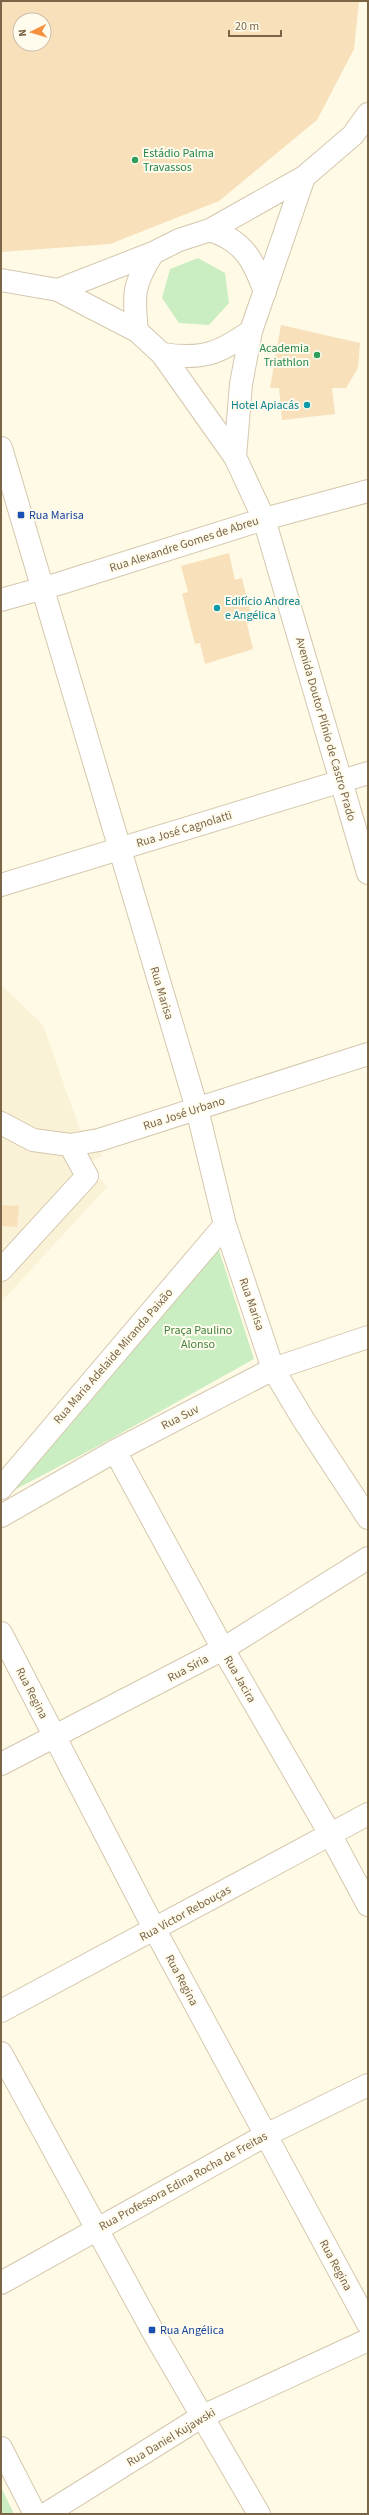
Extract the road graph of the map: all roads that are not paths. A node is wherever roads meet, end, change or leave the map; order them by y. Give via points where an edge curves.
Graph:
1 (368, 114) edge
2 (304, 177) junction
3 (210, 230) junction
4 (153, 253) junction
5 (1, 280) edge
6 (58, 290) junction
7 (265, 292) junction
8 (136, 331) junction
9 (251, 331) junction
10 (162, 354) junction
11 (1, 448) edge
12 (236, 457) junction
13 (368, 491) edge
14 (264, 519) junction
15 (42, 589) junction
16 (1, 600) edge
17 (368, 774) edge
18 (341, 781) junction
19 (118, 849) junction
20 (368, 873) edge
21 (1, 885) edge
22 (368, 1054) edge
23 (197, 1109) junction
24 (1, 1123) edge
25 (70, 1145) junction
26 (225, 1225) junction
27 (1, 1270) edge
28 (368, 1337) edge
29 (274, 1369) junction
30 (115, 1451) junction
31 (1, 1488) edge
32 (1, 1516) edge
33 (368, 1518) edge
34 (368, 1558) edge
35 (1, 1633) edge
36 (223, 1649) junction
37 (55, 1738) junction
38 (1, 1764) edge
39 (368, 1814) edge
40 (330, 1834) junction
41 (368, 1905) edge
42 (155, 1930) junction
43 (1, 2011) edge
44 (1, 2053) edge
45 (368, 2085) edge
46 (266, 2135) junction
47 (97, 2228) junction
48 (1, 2283) edge
49 (368, 2324) edge
50 (368, 2340) edge
51 (201, 2417) junction
52 (1, 2448) edge
53 (35, 2514) edge
54 (46, 2514) edge
55 (259, 2514) edge

1 - 2 street via 353,135
2 - 3 street
2 - 7 street
3 - 4 street via 179,240
3 - 7 street via 226,235 240,245 256,266
4 - 6 street
4 - 8 street via 142,270 134,290
5 - 6 street, Avenida Doutor Plínio de Castro Prado
6 - 8 street, Avenida Doutor Plínio de Castro Prado
7 - 9 street
8 - 10 street, Avenida Doutor Plínio de Castro Prado
9 - 10 street via 231,345 210,354 188,358
9 - 12 street via 241,384
10 - 12 street, Avenida Doutor Plínio de Castro Prado
11 - 15 street, Rua Marisa
12 - 14 street, Avenida Doutor Plínio de Castro Prado
13 - 14 street, Rua Alexandre Gomes de Abreu
14 - 15 street, Rua Alexandre Gomes de Abreu
14 - 18 street, Avenida Doutor Plínio de Castro Prado
15 - 16 street, Rua Alexandre Gomes de Abreu
15 - 19 street, Rua Marisa
17 - 18 street, Rua José Cagnolatti
18 - 19 street, Rua José Cagnolatti
18 - 20 street, Avenida Doutor Plínio de Castro Prado
19 - 21 street, Rua José Cagnolatti
19 - 23 street, Rua Marisa
22 - 23 street, Rua José Urbano
23 - 25 street, Rua José Urbano via 99,1140
23 - 26 street, Rua Marisa
24 - 25 street, Rua José Urbano via 33,1140
25 - 27 street via 87,1176
26 - 29 street, Rua Marisa
26 - 31 street, Rua Maria Adelaide Miranda Paixão
28 - 29 street, Rua Suv
29 - 30 street, Rua Suv
29 - 33 street, Rua Marisa via 303,1419
30 - 32 street, Rua Suv
30 - 36 street, Rua Jacira
34 - 36 street, Rua Síria
35 - 37 street, Rua Regina
36 - 37 street, Rua Síria
36 - 40 street, Rua Jacira
37 - 38 street, Rua Síria
37 - 42 street, Rua Regina
39 - 40 street, Rua Victor Rebouças
40 - 41 street, Rua Jacira
40 - 42 street, Rua Victor Rebouças
42 - 43 street, Rua Victor Rebouças
42 - 46 street, Rua Regina
44 - 47 street
45 - 46 street, Rua Professora Edina Rocha de Freitas
46 - 47 street, Rua Professora Edina Rocha de Freitas
46 - 49 street, Rua Regina
47 - 48 street, Rua Professora Edina Rocha de Freitas
47 - 51 street
50 - 51 street, Rua Daniel Kujawski
51 - 54 street, Rua Daniel Kujawski
51 - 55 street
52 - 53 street

